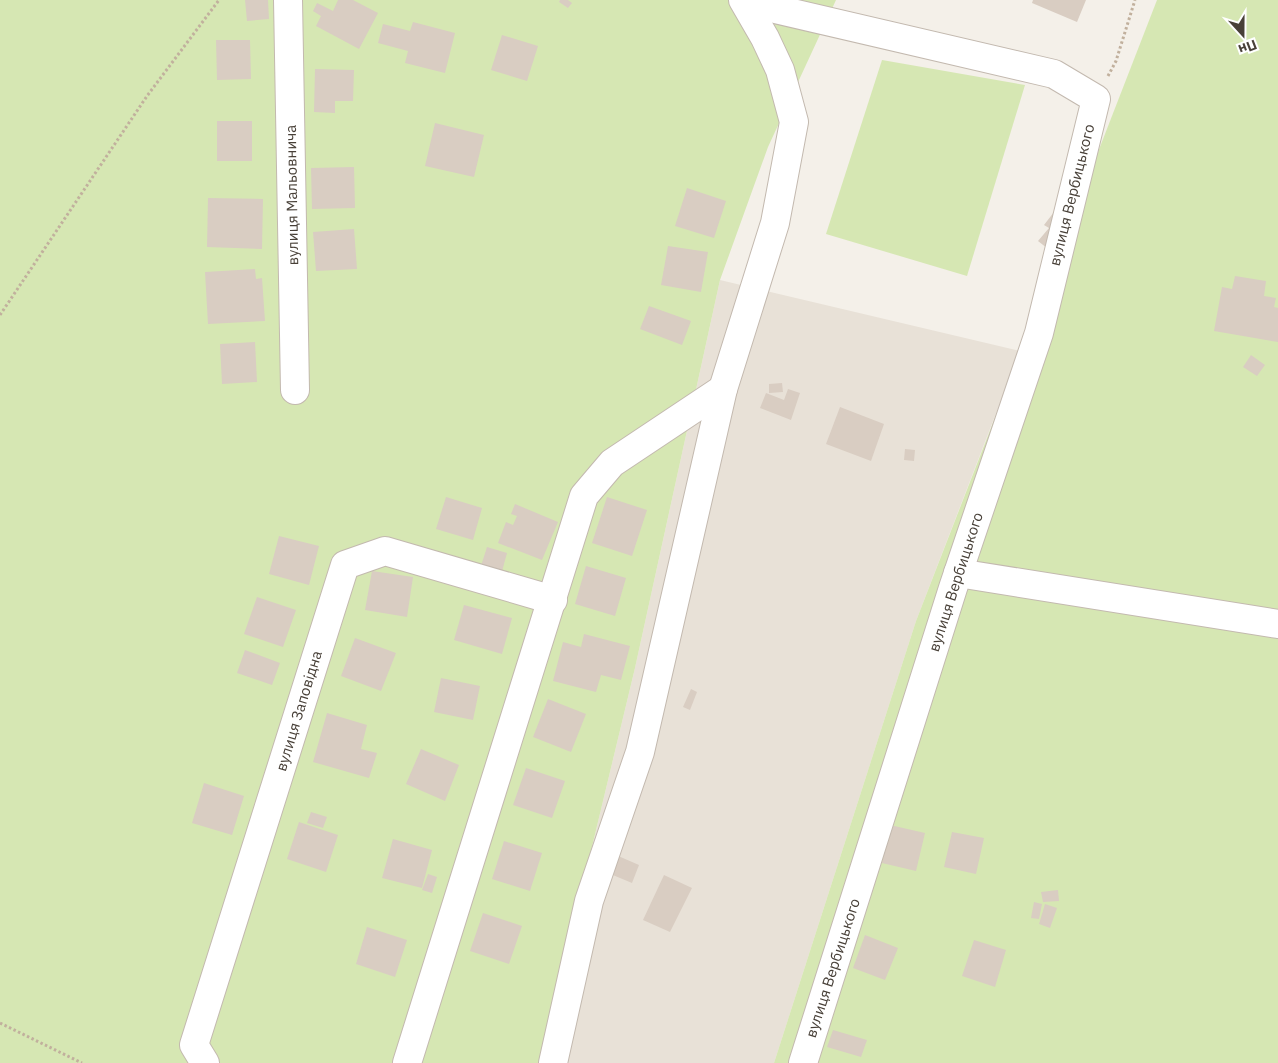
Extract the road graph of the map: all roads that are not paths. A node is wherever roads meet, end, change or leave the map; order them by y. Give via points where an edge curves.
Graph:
1 (288, 0) edge
2 (749, 9) edge
3 (723, 389) junction
4 (295, 390) dead end
5 (958, 573) junction
6 (553, 600) junction
7 (1278, 624) edge
8 (205, 1063) edge
9 (407, 1063) edge
10 (553, 1063) edge
11 (803, 1063) edge

1 - 4 street, вулиця Мальовнича
2 - 3 street via 780,70 794,122 775,223
2 - 5 street, вулиця Вербицького via 762,6 1054,74 1096,98 1039,333
3 - 6 street via 612,463 584,496
3 - 10 street via 640,752 589,901
5 - 7 street
5 - 11 street, вулиця Вербицького
6 - 8 street, вулиця Заповідна via 385,551 345,565 194,1045
6 - 9 street

